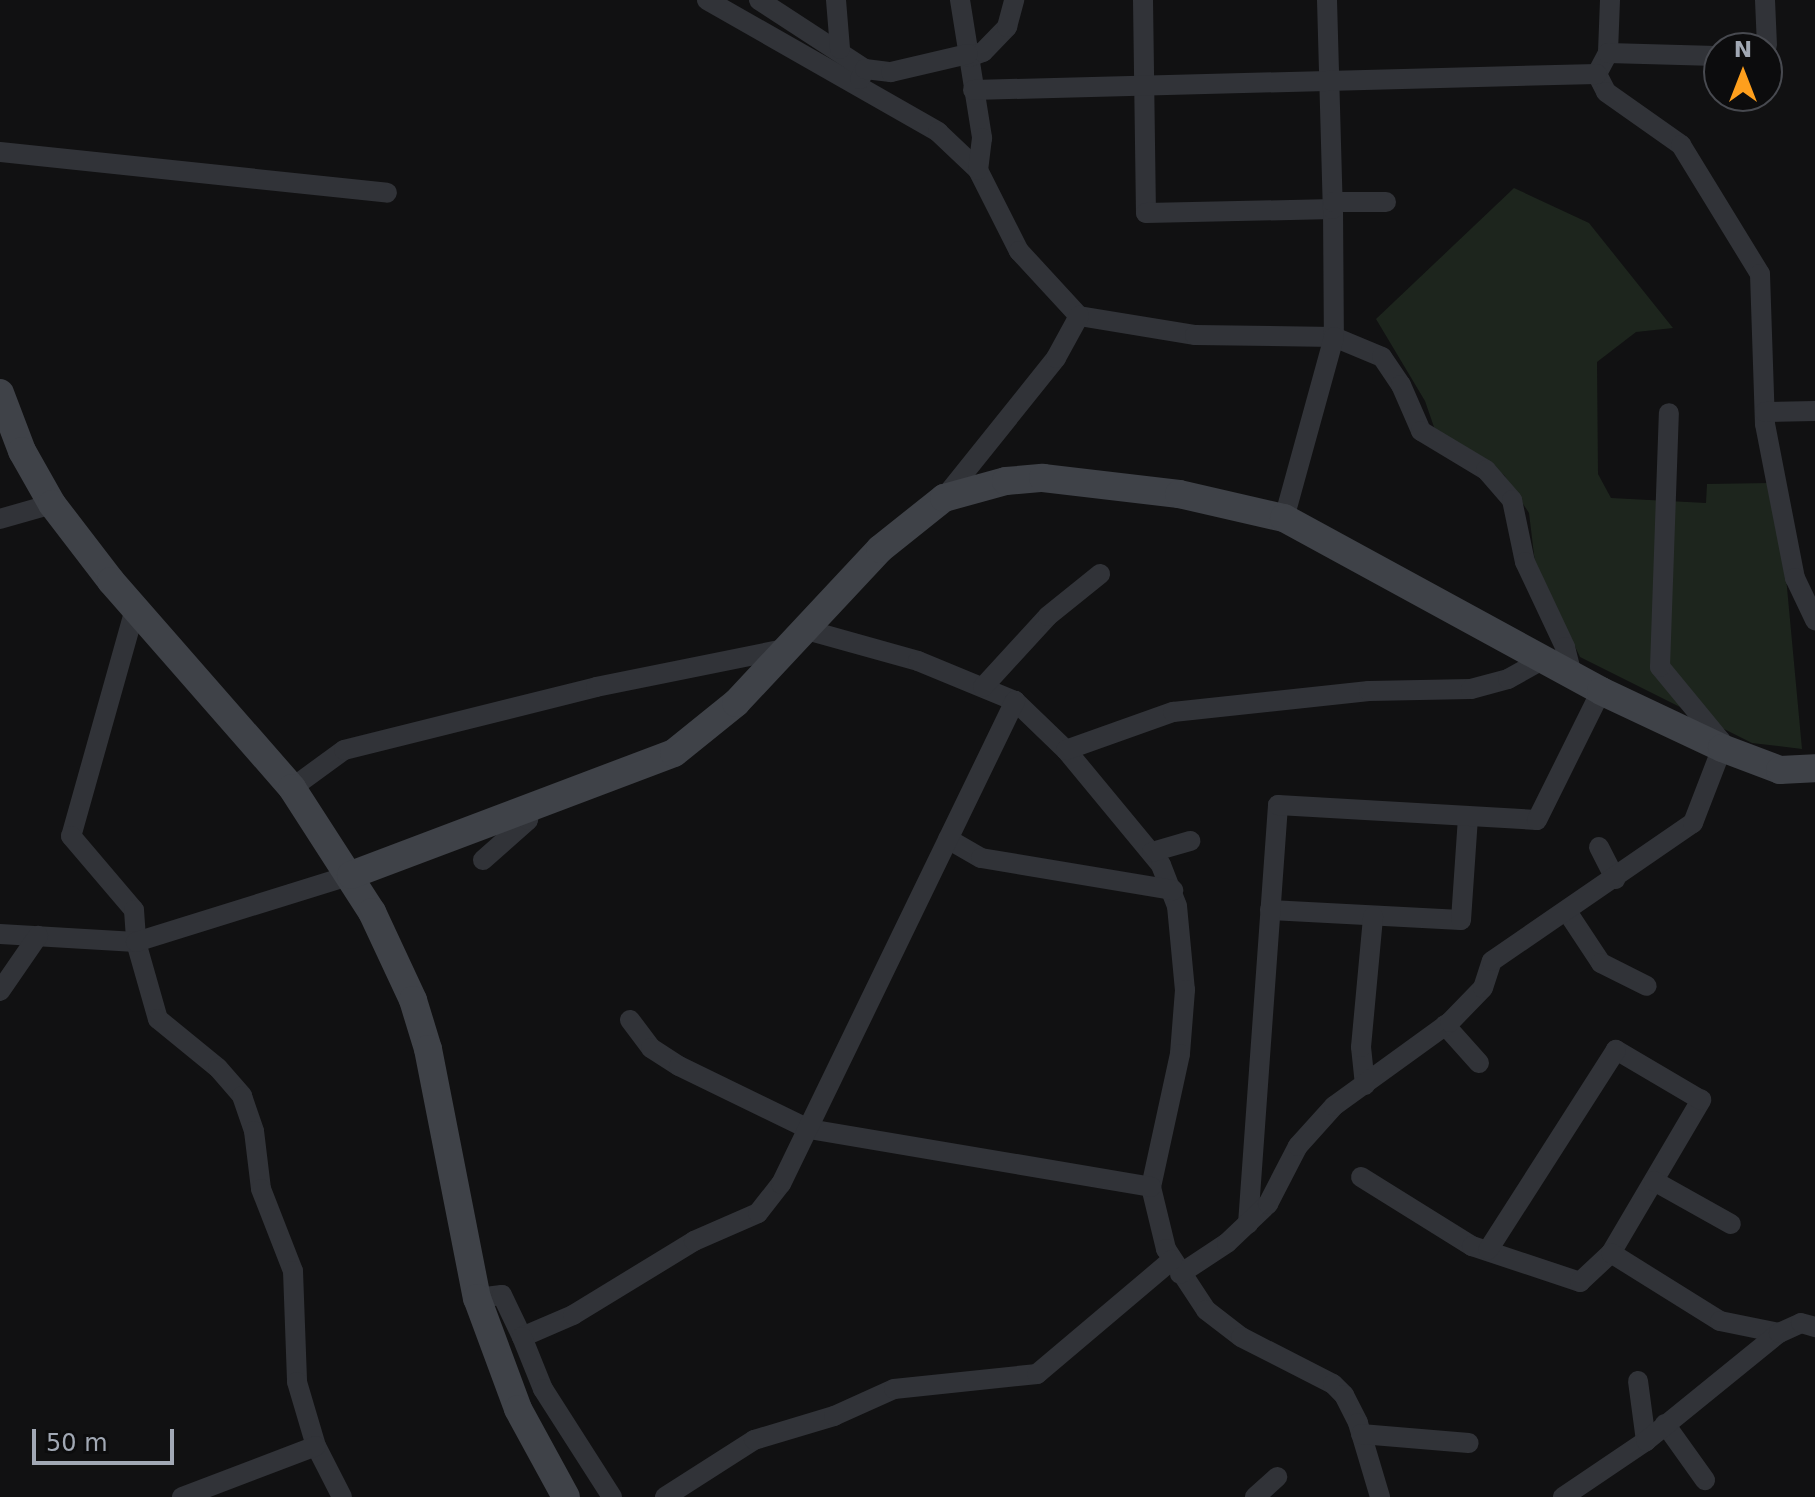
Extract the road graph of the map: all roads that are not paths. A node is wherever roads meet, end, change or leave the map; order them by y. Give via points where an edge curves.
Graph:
1 (707, 0) edge
2 (759, 0) edge
3 (836, 0) edge
4 (960, 0) edge
5 (1014, 0) edge
6 (1143, 0) edge
7 (1327, 0) edge
8 (1610, 0) edge
9 (1765, 0) edge
10 (1766, 32) edge
11 (840, 49) junction
12 (1608, 53) junction
13 (968, 56) junction
14 (1703, 56) edge
15 (1597, 74) junction
16 (861, 76) junction
17 (1329, 81) junction
18 (1144, 87) junction
19 (973, 90) junction
20 (0, 152) edge
21 (978, 170) junction
22 (387, 193) dead end
23 (1386, 202) dead end
24 (1333, 206) junction
25 (1079, 316) junction
26 (1334, 337) junction
27 (0, 393) edge
28 (1815, 411) edge
29 (1765, 412) junction
30 (1669, 413) dead end
31 (944, 498) junction
32 (52, 504) junction
33 (1284, 518) junction
34 (0, 519) edge
35 (1100, 574) dead end
36 (135, 609) junction
37 (1815, 620) edge
38 (807, 630) junction
39 (785, 649) junction
40 (1544, 659) junction
41 (1572, 675) junction
42 (983, 687) junction
43 (1601, 691) junction
44 (1015, 701) junction
45 (1722, 748) junction
46 (1066, 750) junction
47 (1815, 768) edge
48 (292, 788) junction
49 (530, 809) junction
50 (1468, 816) junction
51 (948, 839) junction
52 (1190, 841) dead end
53 (1599, 847) dead end
54 (1152, 852) junction
55 (483, 860) dead end
56 (351, 875) junction
57 (1615, 879) junction
58 (1173, 890) junction
59 (1270, 910) junction
60 (1568, 913) junction
61 (1373, 917) junction
62 (0, 934) edge
63 (38, 936) junction
64 (136, 942) junction
65 (1647, 986) dead end
66 (0, 991) edge
67 (630, 1020) dead end
68 (1445, 1025) junction
69 (1479, 1063) dead end
70 (1365, 1085) junction
71 (809, 1129) junction
72 (1361, 1177) dead end
73 (1654, 1181) junction
74 (1151, 1187) junction
75 (1248, 1224) junction
76 (1731, 1224) dead end
77 (1488, 1250) junction
78 (1611, 1253) junction
79 (1176, 1267) junction
80 (477, 1298) junction
81 (1815, 1327) edge
82 (1779, 1333) junction
83 (522, 1337) junction
84 (1638, 1381) dead end
85 (1665, 1424) junction
86 (1361, 1434) junction
87 (1646, 1441) junction
88 (1469, 1443) dead end
89 (316, 1446) junction
90 (1277, 1477) dead end
91 (1705, 1480) dead end
92 (182, 1497) edge
93 (342, 1497) edge
94 (566, 1497) edge
95 (612, 1497) edge
96 (665, 1497) edge
97 (1255, 1497) edge
98 (1380, 1497) edge
99 (1563, 1497) edge

1 - 16 street
2 - 11 street
3 - 11 street
4 - 13 street
5 - 13 street via 1007,27 983,52
6 - 18 street
7 - 17 street
8 - 12 street
9 - 10 street
11 - 16 street
12 - 14 street
12 - 15 street
13 - 16 street
13 - 19 street
15 - 17 street
15 - 29 street via 1606,92 1688,153 1760,274
16 - 21 street
17 - 18 street
17 - 24 street
18 - 19 street
18 - 24 street via 1146,213
19 - 21 street via 982,138
20 - 22 street
21 - 25 street via 1019,251
23 - 24 street
24 - 26 street
25 - 26 street via 1195,335
25 - 31 street via 1056,358
26 - 33 street
26 - 41 street via 1382,357 1421,431 1486,470 1512,500 1525,562 1565,647
27 - 32 street via 22,451
28 - 29 street
29 - 37 street via 1795,578
30 - 45 street via 1660,667
31 - 33 street via 1006,481 1080,479
31 - 38 street via 880,549
32 - 34 street
32 - 36 street
33 - 40 street
35 - 42 street via 1048,616
36 - 48 street
36 - 64 street via 71,836 134,910
38 - 39 street
38 - 42 street via 918,661
39 - 48 street via 596,687 344,750
39 - 49 street via 736,703 674,753
40 - 41 street
40 - 46 street via 1508,679 1471,689 1369,691 1173,712
41 - 43 street
42 - 44 street
43 - 45 street
43 - 50 street via 1537,820
44 - 46 street
44 - 51 street
45 - 47 street via 1780,770
45 - 57 street via 1693,823
46 - 54 street
48 - 56 street
49 - 55 street via 528,820
49 - 56 street
50 - 59 street via 1278,805
50 - 61 street via 1461,920
51 - 58 street via 981,858
51 - 71 street
52 - 54 street
53 - 57 street
54 - 58 street
56 - 64 street
56 - 80 street via 397,960 424,1037 443,1110
57 - 60 street
58 - 74 street via 1183,1017
59 - 61 street
59 - 75 street
60 - 65 street via 1601,963
60 - 68 street via 1492,961 1483,988
61 - 70 street via 1361,1047
62 - 63 street
63 - 64 street
63 - 66 street
64 - 89 street via 158,1019 218,1068 242,1096 254,1131 261,1189 293,1271 297,1382
67 - 71 street via 651,1048 679,1066
68 - 69 street
68 - 70 street
70 - 75 street via 1334,1106 1298,1146 1268,1204
71 - 74 street
71 - 83 street via 781,1184 758,1213 694,1241 573,1315
72 - 77 street via 1472,1246
73 - 76 street
73 - 77 street via 1701,1100 1616,1050
73 - 78 street
74 - 79 street
75 - 79 street
77 - 78 street via 1580,1282
78 - 82 street via 1720,1321
79 - 86 street via 1206,1310 1241,1337 1333,1384 1352,1407
79 - 96 street via 1037,1374 894,1389 834,1416 754,1440
80 - 83 street via 502,1295
80 - 94 street via 518,1409
81 - 82 street via 1801,1323
82 - 85 street
83 - 95 street via 543,1389
84 - 87 street
85 - 87 street
85 - 91 street
86 - 88 street
86 - 98 street
87 - 99 street
89 - 92 street
89 - 93 street
90 - 97 street

